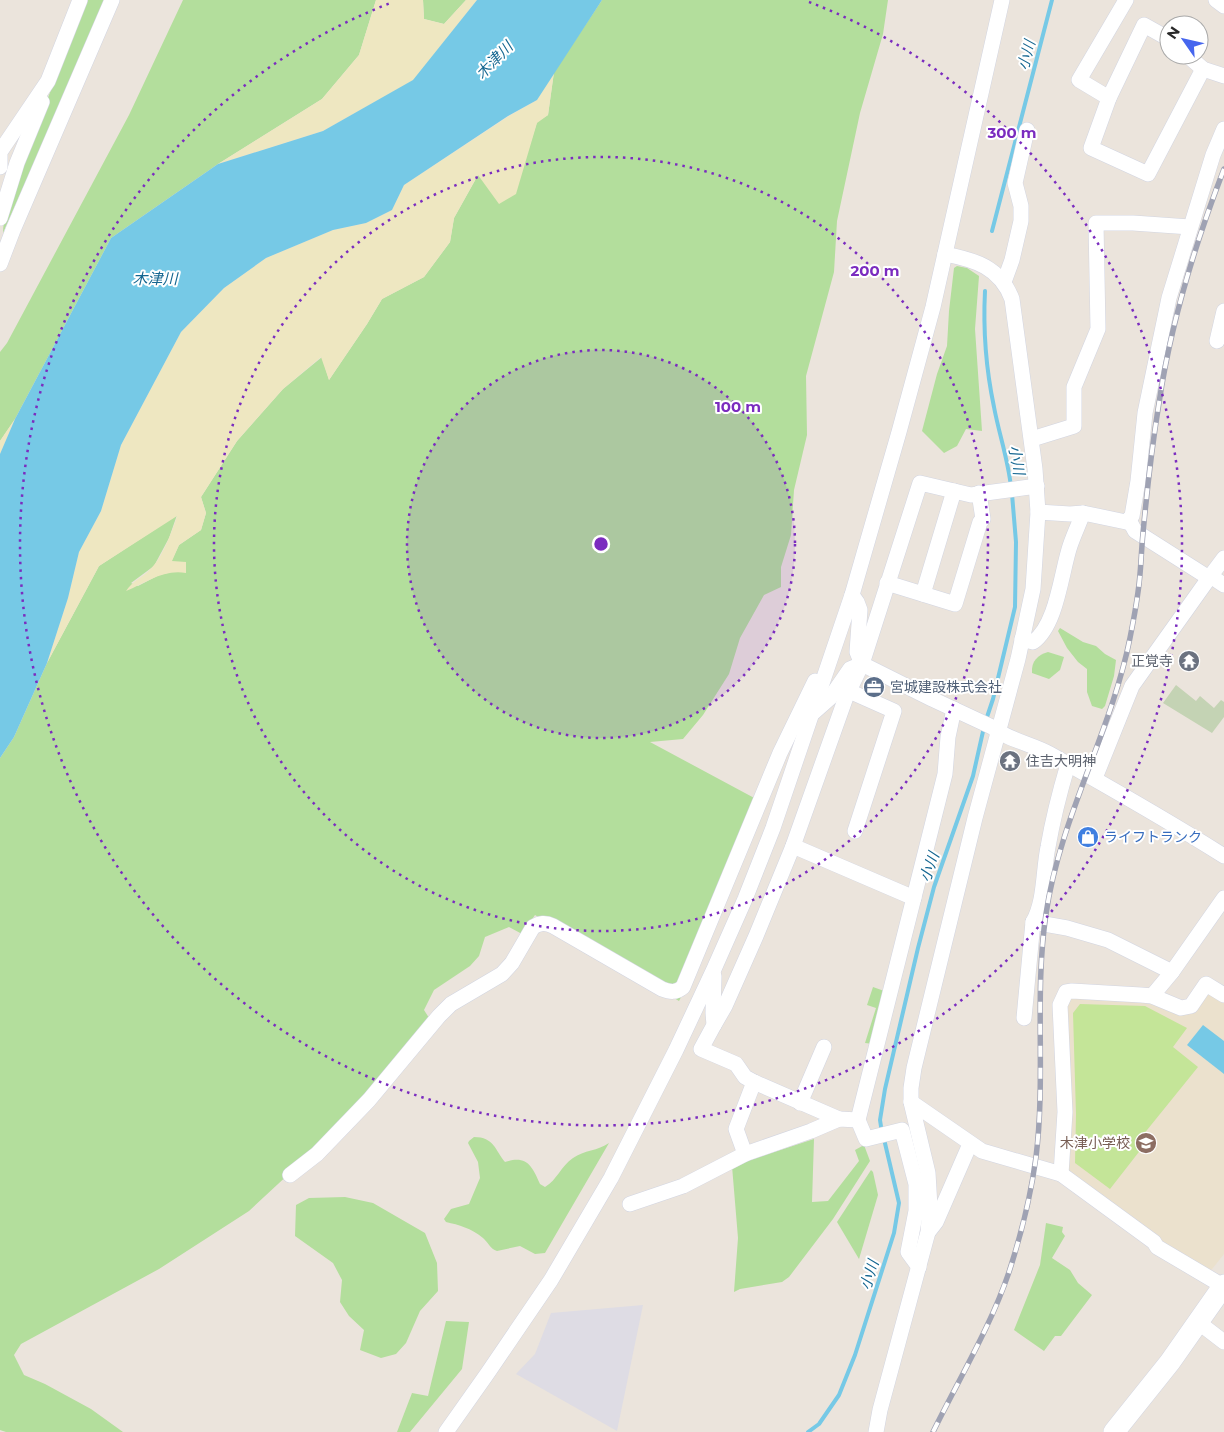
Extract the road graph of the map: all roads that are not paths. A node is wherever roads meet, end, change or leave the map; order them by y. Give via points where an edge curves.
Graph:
1 (80, 0) edge
2 (112, 0) edge
3 (1002, 0) edge
4 (1126, 0) edge
5 (1216, 0) edge
6 (1224, 6) edge
7 (1159, 33) edge
8 (1199, 65) edge
9 (1203, 69) junction
10 (1224, 76) edge
11 (48, 81) junction
12 (1109, 98) junction
13 (1224, 129) edge
14 (1027, 130) dead end
15 (0, 151) edge
16 (0, 168) edge
17 (0, 218) edge
18 (1190, 228) junction
19 (945, 254) junction
20 (1, 260) edge
21 (1004, 282) junction
22 (1224, 313) edge
23 (1217, 340) dead end
24 (1032, 439) junction
25 (1037, 486) junction
26 (954, 491) junction
27 (985, 493) junction
28 (1038, 512) junction
29 (1082, 513) junction
30 (1128, 520) junction
31 (1224, 558) edge
32 (1209, 578) junction
33 (887, 583) junction
34 (1224, 585) edge
35 (923, 594) junction
36 (852, 595) junction
37 (1022, 639) junction
38 (832, 655) junction
39 (862, 664) junction
40 (849, 691) junction
41 (960, 711) junction
42 (812, 714) junction
43 (996, 730) junction
44 (1068, 764) junction
45 (1095, 778) junction
46 (855, 831) dead end
47 (793, 846) junction
48 (1224, 856) edge
49 (914, 898) junction
50 (1224, 898) edge
51 (1033, 922) junction
52 (714, 969) junction
53 (1172, 972) junction
54 (1224, 995) edge
55 (1152, 996) junction
56 (1024, 1018) dead end
57 (714, 1025) junction
58 (824, 1047) dead end
59 (754, 1082) junction
60 (911, 1102) junction
61 (800, 1103) junction
62 (839, 1119) junction
63 (858, 1120) junction
64 (970, 1144) junction
65 (745, 1154) junction
66 (1061, 1174) junction
67 (290, 1175) dead end
68 (630, 1204) dead end
69 (928, 1232) junction
70 (919, 1267) junction
71 (1224, 1286) edge
72 (1198, 1322) junction
73 (1224, 1342) edge
74 (446, 1432) edge
75 (876, 1432) edge
76 (1114, 1432) edge

1 - 11 street
2 - 20 street
3 - 19 street
4 - 12 street via 1079,80
5 - 6 street
7 - 12 street via 1144,25
8 - 9 street
9 - 10 street
9 - 12 street via 1148,174 1090,148
11 - 15 street
11 - 17 street
13 - 18 street via 1212,155
14 - 21 street via 1015,183 1021,221
15 - 16 street
18 - 24 street via 1096,223 1098,329 1074,387 1074,426
18 - 30 street via 1156,357 1145,413 1132,516
19 - 21 street via 982,264
19 - 36 street via 902,422
21 - 24 street via 1012,298
22 - 23 street
24 - 25 street
25 - 27 street
25 - 28 street
26 - 27 street via 971,495
26 - 33 street via 920,483
26 - 35 street
27 - 35 street via 983,519 955,604
28 - 29 street
28 - 37 street via 1033,589
29 - 30 street
29 - 37 street via 1045,628 1033,642
30 - 32 street via 1135,531
31 - 32 street
32 - 34 street
32 - 45 street via 1132,686
33 - 35 street
33 - 39 street
36 - 38 street
36 - 39 street via 860,610 857,652
37 - 43 street
38 - 42 street
38 - 67 street via 780,753 683,987 674,992 662,989 547,923 537,925 502,974 451,1004 369,1100 317,1154
39 - 40 street
39 - 41 street
39 - 42 street via 850,669 830,698
40 - 46 street via 894,711
40 - 47 street
41 - 43 street
41 - 49 street via 948,736 945,774
42 - 52 street via 773,828
43 - 44 street via 1038,747
43 - 60 street via 914,1068
44 - 45 street
44 - 51 street via 1057,799 1038,912
45 - 48 street
47 - 49 street
47 - 57 street
49 - 63 street
50 - 53 street
51 - 53 street via 1108,940
51 - 56 street
52 - 57 street
52 - 74 street via 638,1128 573,1244
53 - 55 street
54 - 55 street via 1206,984 1191,1006 1181,1008
55 - 66 street via 1066,992 1060,1005 1064,1112
57 - 59 street via 701,1049 736,1064 745,1077
58 - 61 street
59 - 61 street
59 - 65 street via 736,1129
60 - 64 street
60 - 69 street via 928,1173
61 - 62 street
62 - 63 street
62 - 65 street
63 - 70 street via 866,1139 902,1130 916,1190 916,1211 908,1252
64 - 66 street via 982,1151
64 - 69 street via 940,1214
65 - 68 street via 683,1186
66 - 71 street via 1157,1246
69 - 70 street
70 - 75 street
71 - 72 street
72 - 73 street
72 - 76 street

